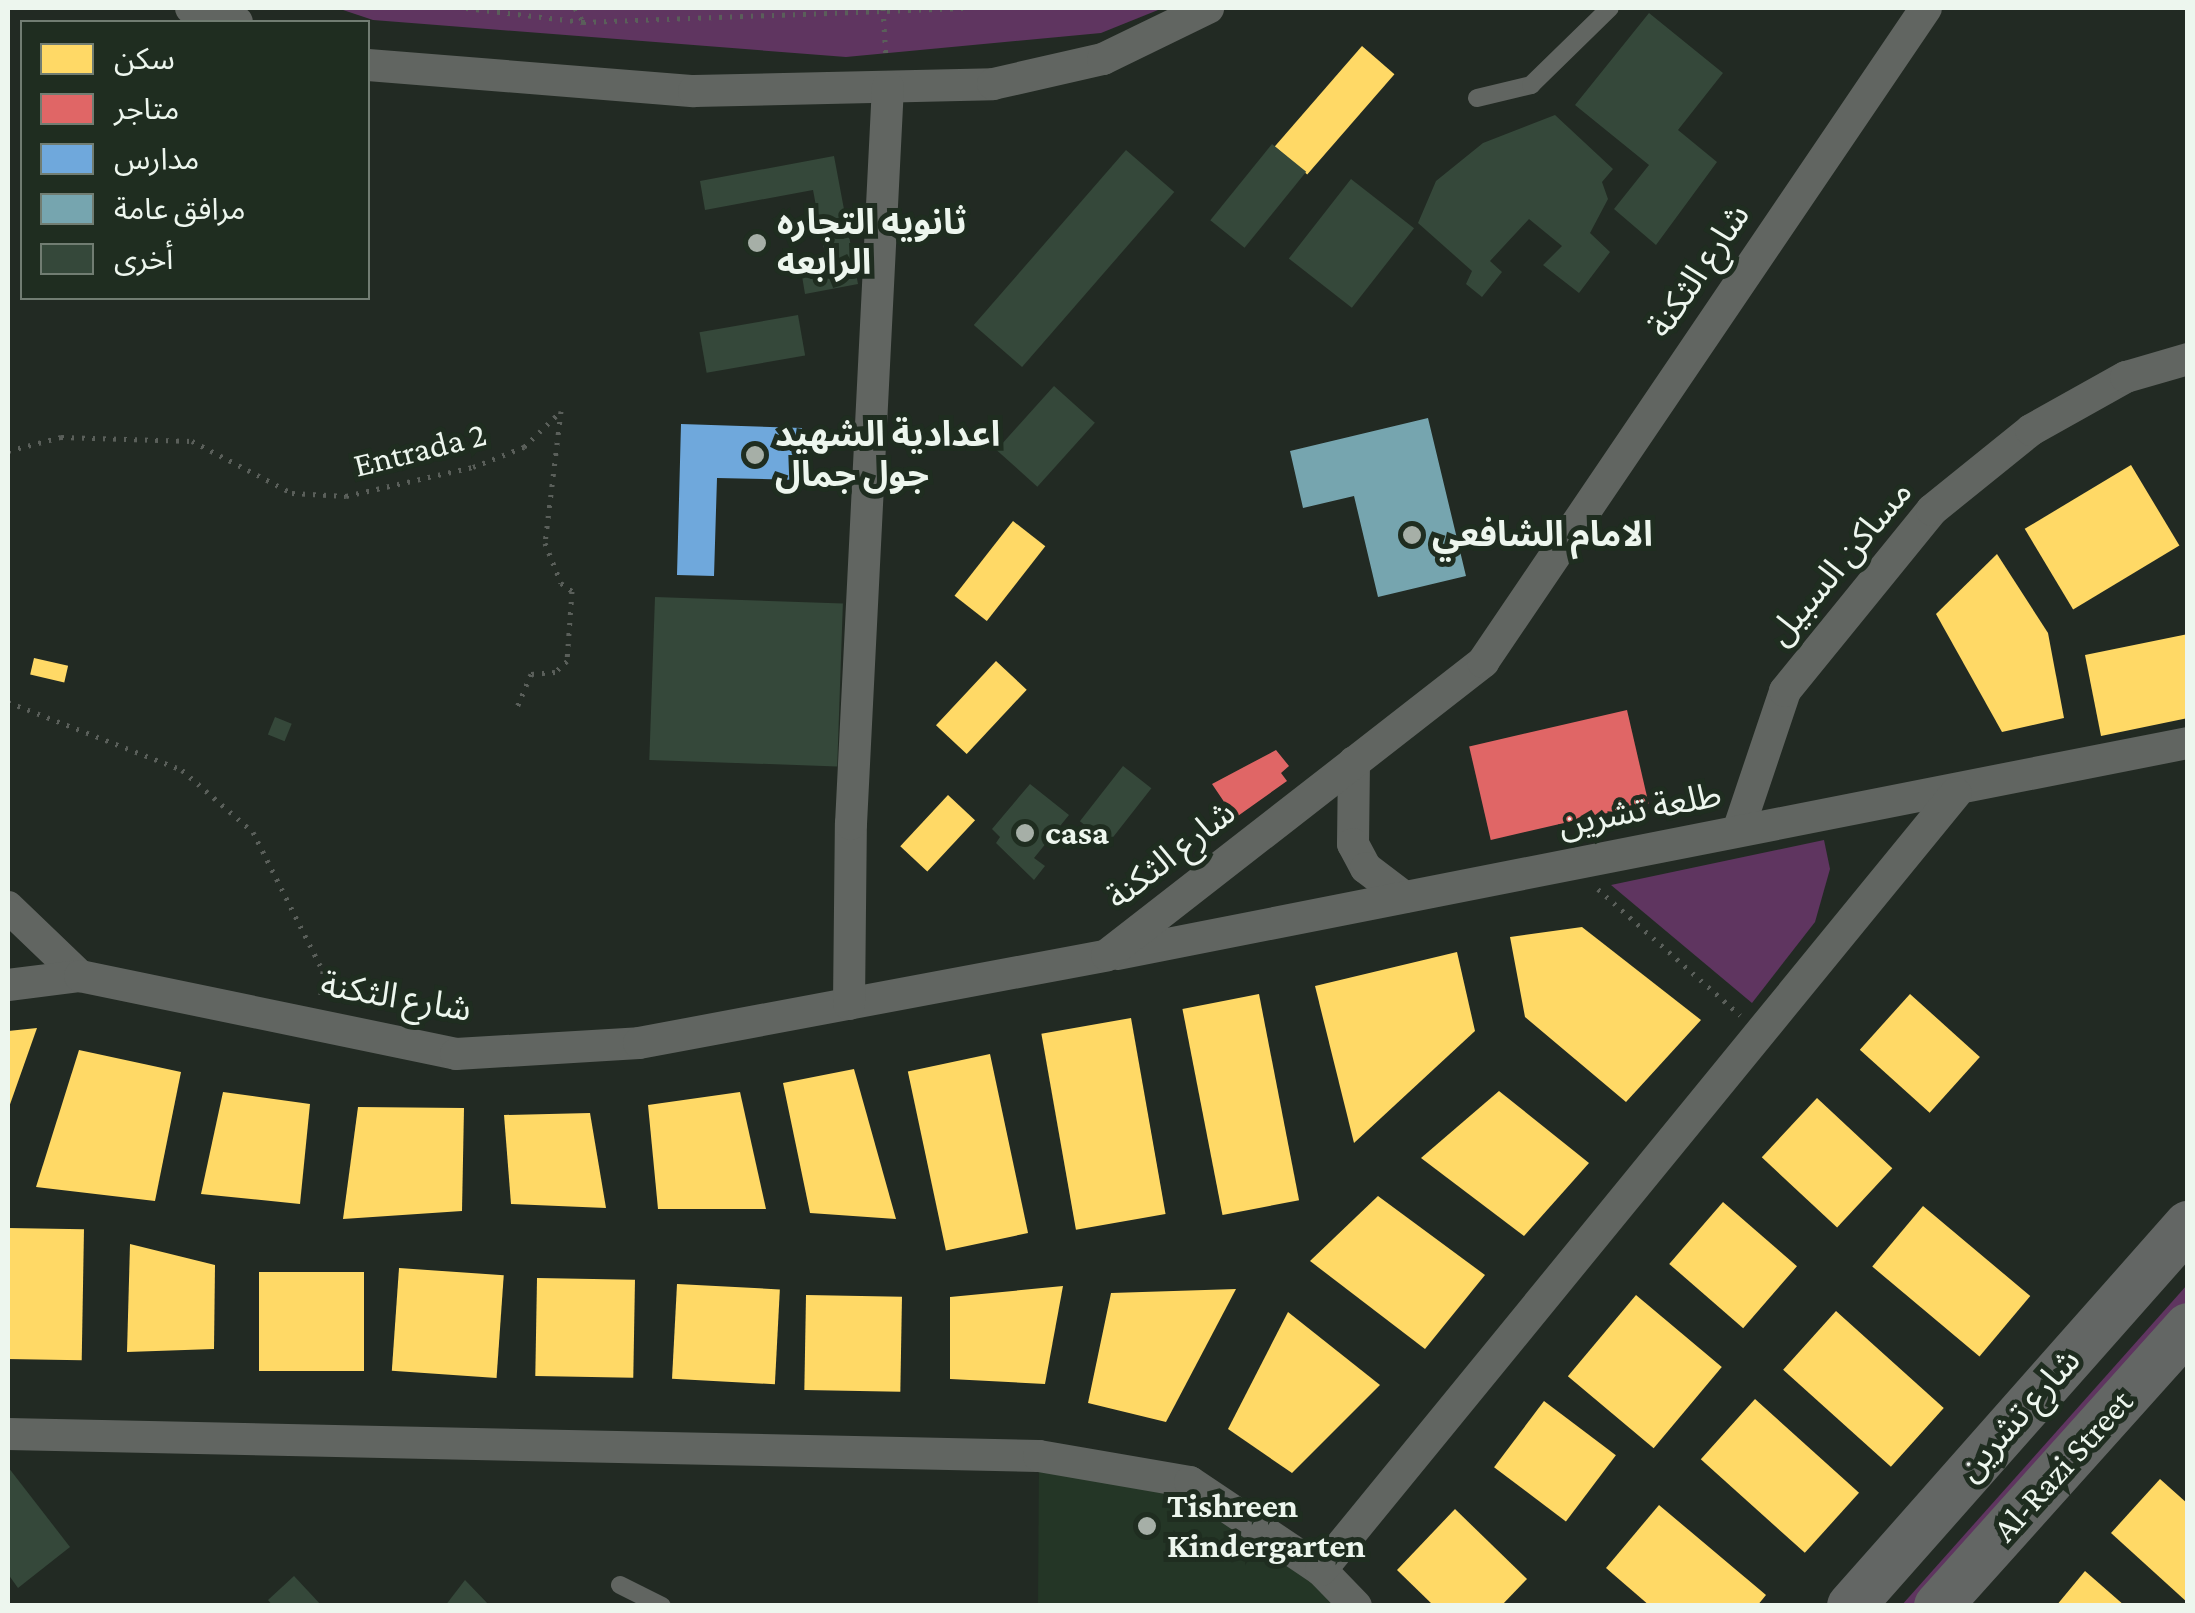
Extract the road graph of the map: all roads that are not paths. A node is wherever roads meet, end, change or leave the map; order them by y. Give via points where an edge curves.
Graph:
1 (191, 8) edge
2 (1208, 8) edge
3 (1610, 8) edge
4 (1926, 8) edge
5 (230, 20) edge
6 (370, 65) edge
7 (888, 86) junction
8 (1477, 98) dead end
9 (2188, 359) edge
10 (2188, 742) edge
11 (1354, 762) junction
12 (1956, 793) junction
13 (1738, 831) junction
14 (1404, 897) junction
15 (8, 907) edge
16 (1107, 956) junction
17 (80, 976) junction
18 (8, 984) edge
19 (849, 1004) junction
20 (2188, 1226) edge
21 (2188, 1327) edge
22 (8, 1434) edge
23 (1321, 1570) junction
24 (620, 1585) dead end
25 (662, 1606) edge
26 (1356, 1606) edge
27 (1851, 1606) edge
28 (1938, 1606) edge

1 - 5 street
2 - 7 street via 1102,59 993,84
3 - 8 lane via 1532,85
4 - 11 street, شارع الثكنة via 1483,662
6 - 7 street via 694,91
7 - 19 street
9 - 13 street, مساكن السبيل via 2126,376 2031,430 1932,510 1785,692
10 - 12 street, طلعة تشرين
11 - 14 street via 1353,844 1366,868
11 - 16 street, شارع الثكنة
12 - 13 street, طلعة تشرين
12 - 23 street
13 - 14 street, طلعة تشرين
14 - 16 street, طلعة تشرين
15 - 17 street
16 - 19 street, شارع الثكنة
17 - 18 street
17 - 19 street, شارع الثكنة via 456,1054 639,1043
20 - 27 main road, شارع تشرين
21 - 28 main road, Al-Razi Street
22 - 23 street via 1040,1456 1190,1482
23 - 26 street
24 - 25 lane

